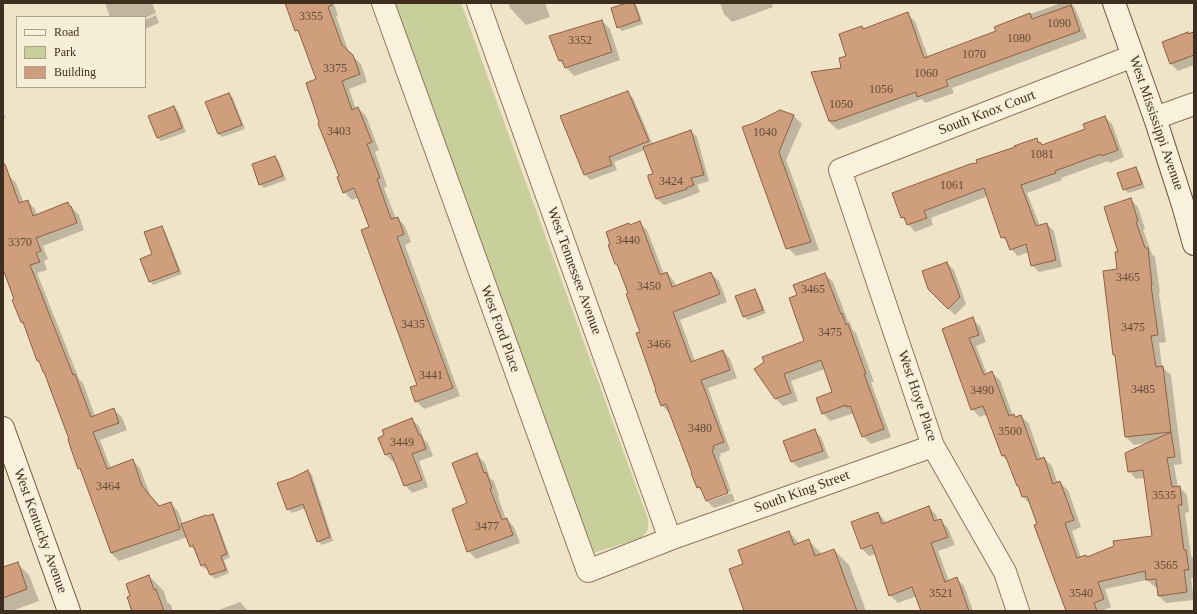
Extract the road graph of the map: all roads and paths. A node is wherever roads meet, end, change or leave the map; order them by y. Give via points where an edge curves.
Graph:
1 (383, 3) edge
2 (478, 3) edge
3 (1114, 3) edge
4 (1133, 56) junction
5 (1194, 104) edge
6 (1155, 118) junction
7 (840, 170) joint
8 (1194, 244) edge
9 (3, 428) edge
10 (933, 446) junction
11 (670, 539) junction
12 (69, 611) edge
13 (1018, 611) edge

1 - 11 street, West Ford Place via 588,572
2 - 11 street, West Tennessee Avenue
3 - 4 street, West Mississippi Avenue
4 - 6 street, West Mississippi Avenue
4 - 7 street, South Knox Court
5 - 6 street
6 - 8 street, West Mississippi Avenue
7 - 10 street, West Hoye Place
9 - 12 street, West Kentucky Avenue
10 - 11 street, South King Street
10 - 13 street, West Hoye Place via 1005,572

